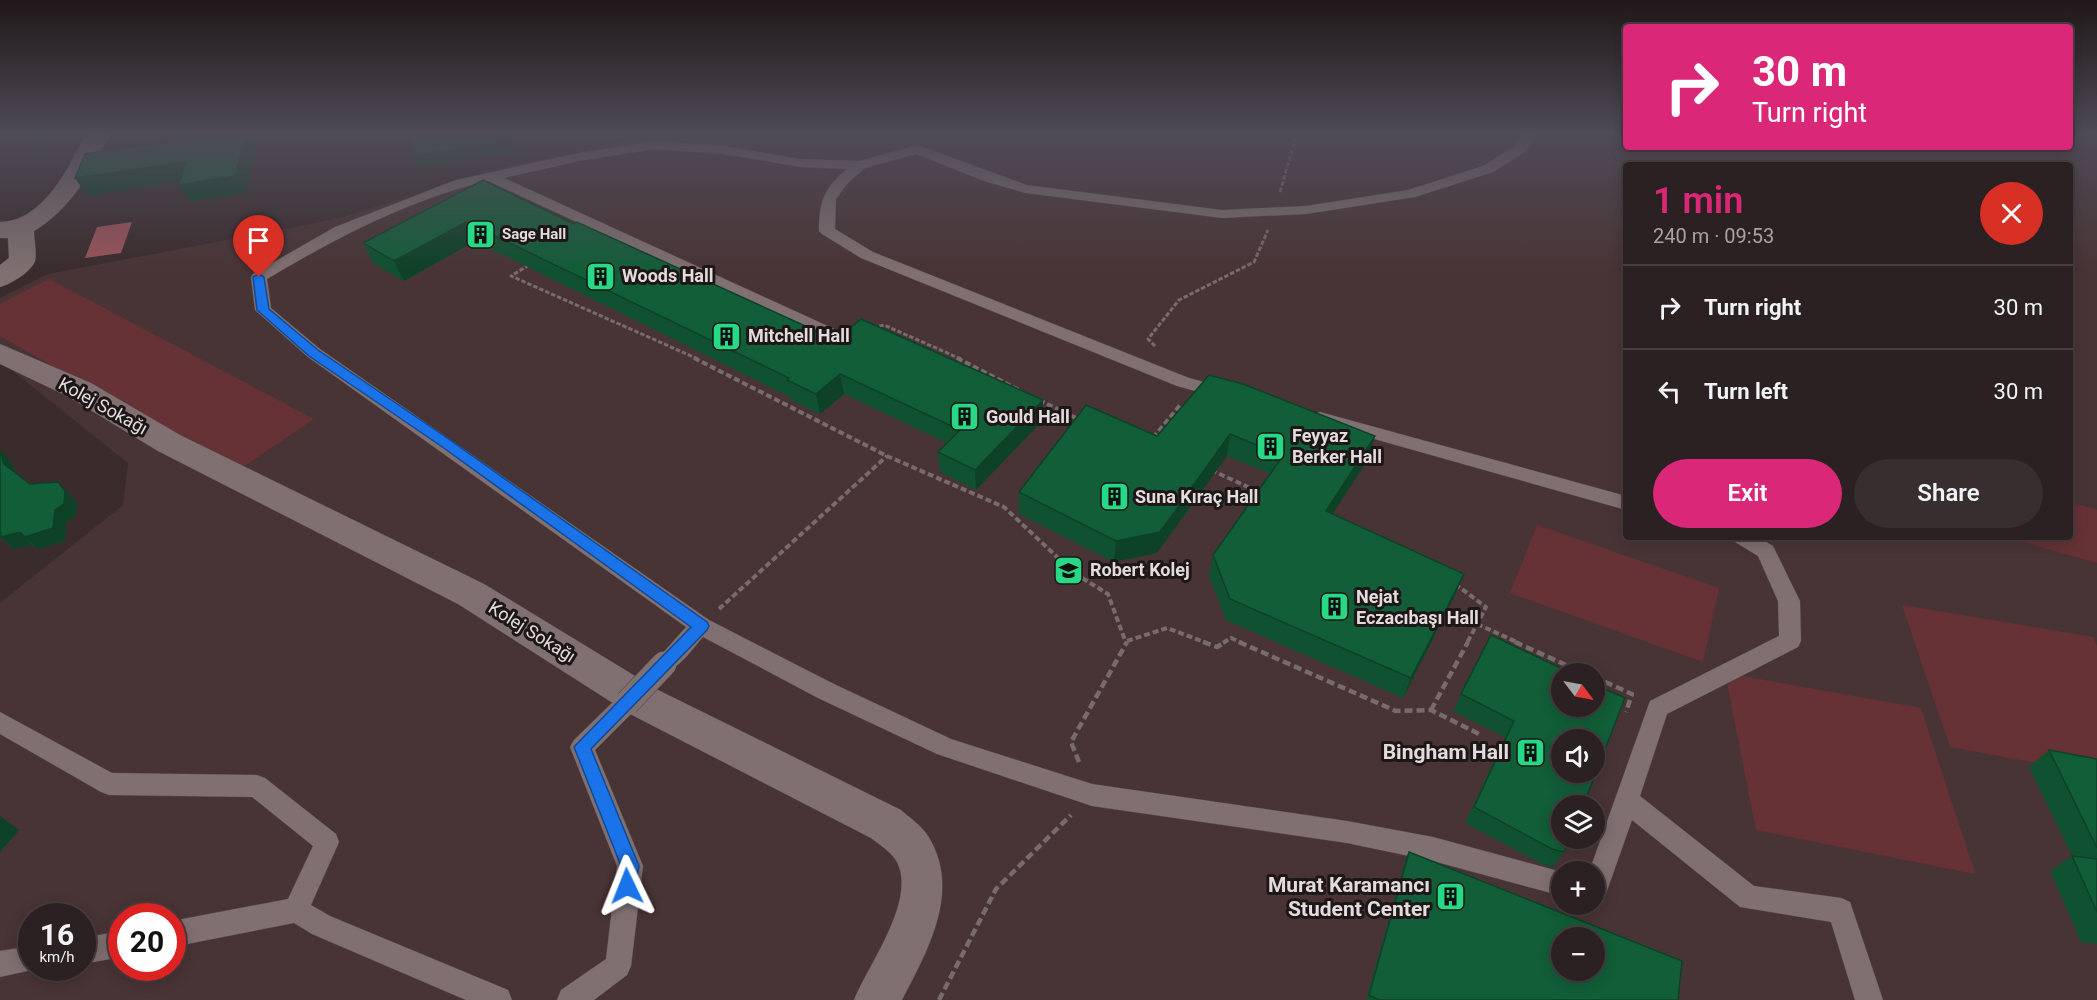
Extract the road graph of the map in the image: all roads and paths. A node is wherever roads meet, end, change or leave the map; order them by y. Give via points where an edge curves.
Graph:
1 (71, 180) edge
2 (478, 180) edge
3 (497, 180) edge
4 (843, 180) edge
5 (995, 180) edge
6 (1283, 180) edge
7 (1457, 180) edge
8 (1274, 211) junction
9 (10, 229) edge
10 (538, 259) edge
11 (0, 279) edge
12 (837, 337) joint
13 (0, 353) edge
14 (1177, 379) junction
15 (1240, 396) edge
16 (1307, 414) edge
17 (1083, 421) edge
18 (1155, 445) edge
19 (887, 456) junction
20 (1204, 467) edge
21 (1267, 495) edge
22 (1623, 501) edge
23 (1747, 540) edge
24 (1449, 579) edge
25 (1478, 624) junction
26 (701, 626) junction
27 (1126, 641) junction
28 (1562, 663) edge
29 (1605, 682) edge
30 (1431, 710) junction
31 (1625, 715) edge
32 (0, 722) edge
33 (1481, 735) dead end
34 (1071, 742) dead end
35 (1092, 795) junction
36 (1627, 801) junction
37 (1605, 862) edge
38 (1551, 881) edge
39 (296, 910) junction
40 (186, 931) edge
41 (18, 961) edge
42 (0, 964) edge
43 (498, 1000) edge
44 (571, 1000) edge
45 (877, 1000) edge
46 (939, 1000) edge
47 (1869, 1000) edge

1 - 9 street via 41,216
2 - 26 lane via 340,230 259,277 263,310 314,353
3 - 12 lane
4 - 14 lane via 826,200 828,231 867,255
5 - 8 lane via 1026,189 1222,214
6 - 8 path
7 - 8 lane via 1410,194
8 - 14 path via 1254,262 1179,300 1148,339 1173,365
9 - 11 street via 22,260
10 - 19 path via 511,276 711,365
12 - 17 path via 884,325
13 - 45 street, Kolej Sokağı via 80,390 169,443 471,594 644,702 886,824 913,850 922,878 916,922
14 - 15 lane
14 - 18 path via 1183,401 1148,443
16 - 22 lane
19 - 26 path
19 - 27 path via 1004,507 1074,573 1108,594
20 - 21 path
23 - 36 lane via 1766,551 1789,601 1790,641 1658,708
24 - 25 path via 1486,607
25 - 28 path
25 - 30 path
26 - 35 lane via 945,747
26 - 44 lane, bridge via 582,747 630,866 618,966
27 - 30 path via 1167,628 1217,646 1231,638 1396,711
27 - 34 path
29 - 31 path via 1632,694
30 - 33 path
32 - 39 lane via 109,784 257,786 327,842
35 - 38 lane via 1358,834 1433,849
35 - 46 path via 996,889
36 - 37 lane
36 - 47 lane via 1749,898 1841,911
39 - 40 lane
39 - 43 lane via 321,925
41 - 42 lane

